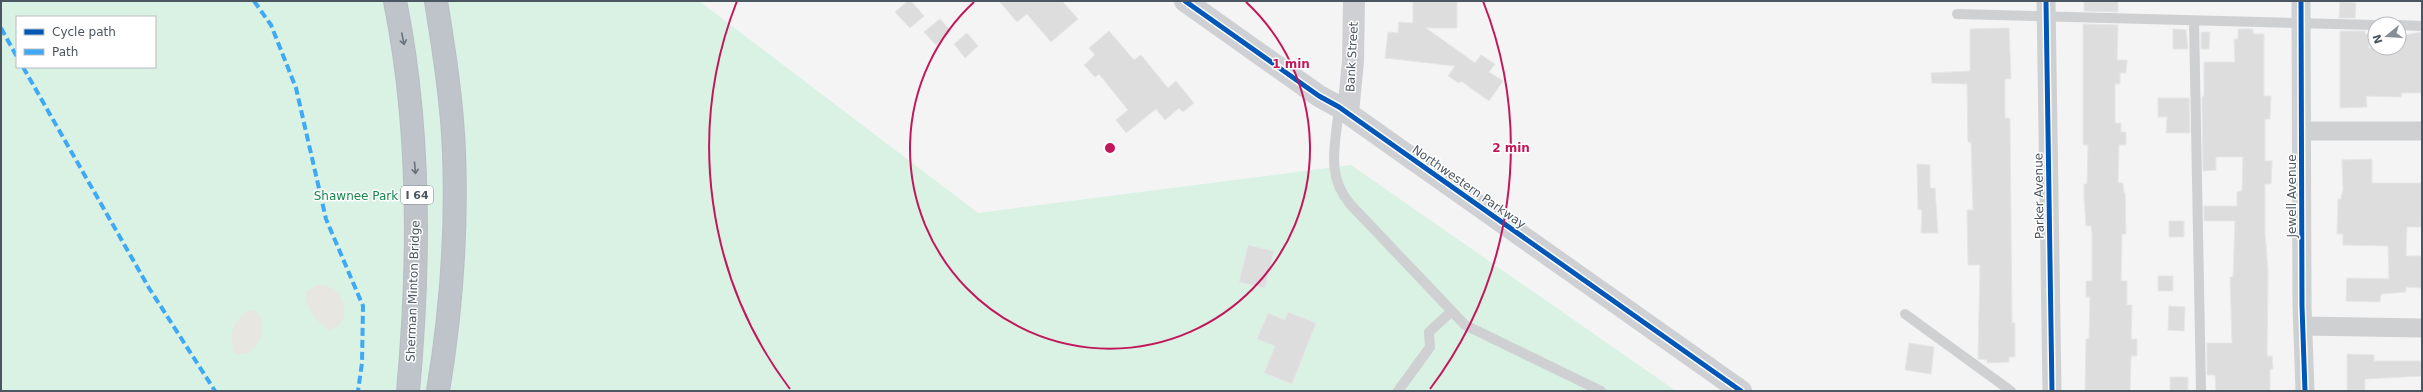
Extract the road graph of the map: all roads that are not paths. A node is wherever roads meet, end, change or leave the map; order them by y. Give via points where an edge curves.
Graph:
1 (395, 1) edge
2 (436, 1) edge
3 (447, 1) edge
4 (1185, 1) edge
5 (1354, 1) edge
6 (2301, 1) edge
7 (2047, 9) edge
8 (1957, 14) dead end
9 (2194, 21) junction
10 (2301, 24) junction
11 (2367, 25) edge
12 (2407, 25) edge
13 (2422, 26) edge
14 (1343, 110) junction
15 (2302, 131) junction
16 (2422, 131) edge
17 (1452, 311) junction
18 (1905, 314) dead end
19 (2303, 326) junction
20 (2422, 328) edge
21 (408, 391) edge
22 (438, 391) edge
23 (449, 391) edge
24 (1398, 391) edge
25 (1601, 391) edge
26 (1741, 391) edge
27 (2011, 391) edge
28 (2052, 391) edge
29 (2201, 391) edge
30 (2305, 391) edge

1 -> 21 highway, Sherman Minton Bridge / I 64 via 406,53 417,198
2 - 22 highway via 448,77 454,152 452,254 445,352
3 - 23 highway via 459,90 464,198 461,269
4 - 14 street, Northwestern Parkway via 1319,96
5 - 14 street, Bank Street via 1353,61
6 - 10 street, Jewell Avenue
7 - 8 lane
7 - 9 lane
7 - 28 street, Parker Avenue
9 - 10 lane
9 - 29 lane
10 - 11 lane
10 - 15 street, Jewell Avenue
12 - 13 lane
14 - 17 lane via 1334,162 1340,192
14 - 26 street, Northwestern Parkway
15 - 16 street
15 - 19 street, Jewell Avenue
17 - 24 lane via 1429,332 1430,347
17 - 25 lane via 1465,325
18 - 27 lane
19 - 20 street
19 - 30 street, Jewell Avenue

